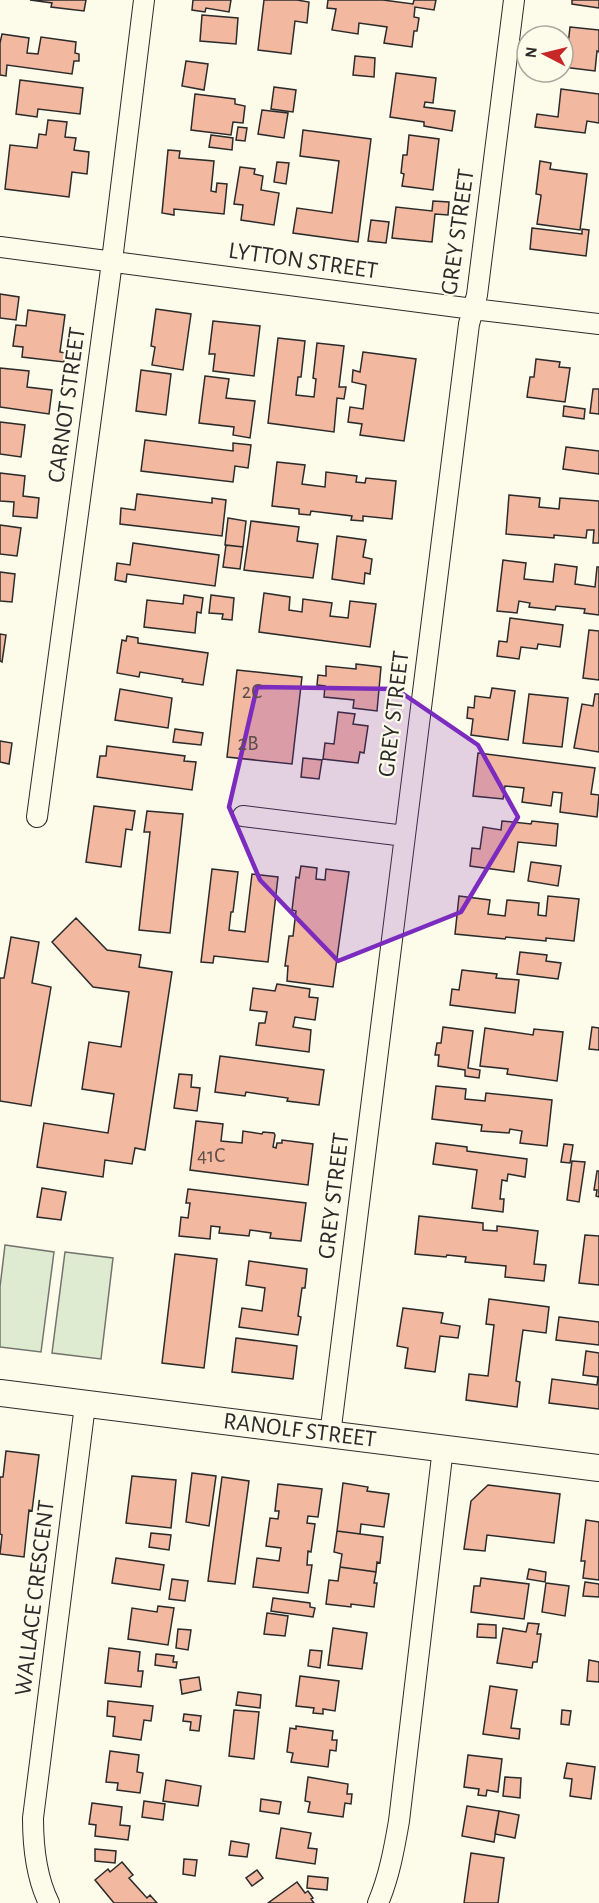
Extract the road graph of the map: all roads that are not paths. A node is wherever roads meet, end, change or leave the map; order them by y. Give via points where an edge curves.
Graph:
1 (144, 0) edge
2 (514, 0) edge
3 (0, 247) edge
4 (112, 261) junction
5 (473, 309) junction
6 (599, 324) edge
7 (243, 816) dead end
8 (37, 817) dead end
9 (405, 836) junction
10 (0, 1393) edge
11 (85, 1405) junction
12 (330, 1435) junction
13 (443, 1448) junction
14 (599, 1468) edge
15 (49, 1903) edge
16 (378, 1903) edge

1 - 4 street, CARNOT STREET
2 - 5 street, GREY STREET
3 - 4 street, LYTTON STREET
4 - 5 street, LYTTON STREET
4 - 8 street, CARNOT STREET
5 - 6 street, LYTTON STREET
5 - 9 street, GREY STREET
7 - 9 street
9 - 12 street, GREY STREET
10 - 11 street, RANOLF STREET
11 - 12 street, RANOLF STREET
11 - 15 street, WALLACE CRESCENT via 33,1818 33,1845
12 - 13 street, RANOLF STREET
13 - 14 street, RANOLF STREET
13 - 16 street via 399,1821 393,1857

